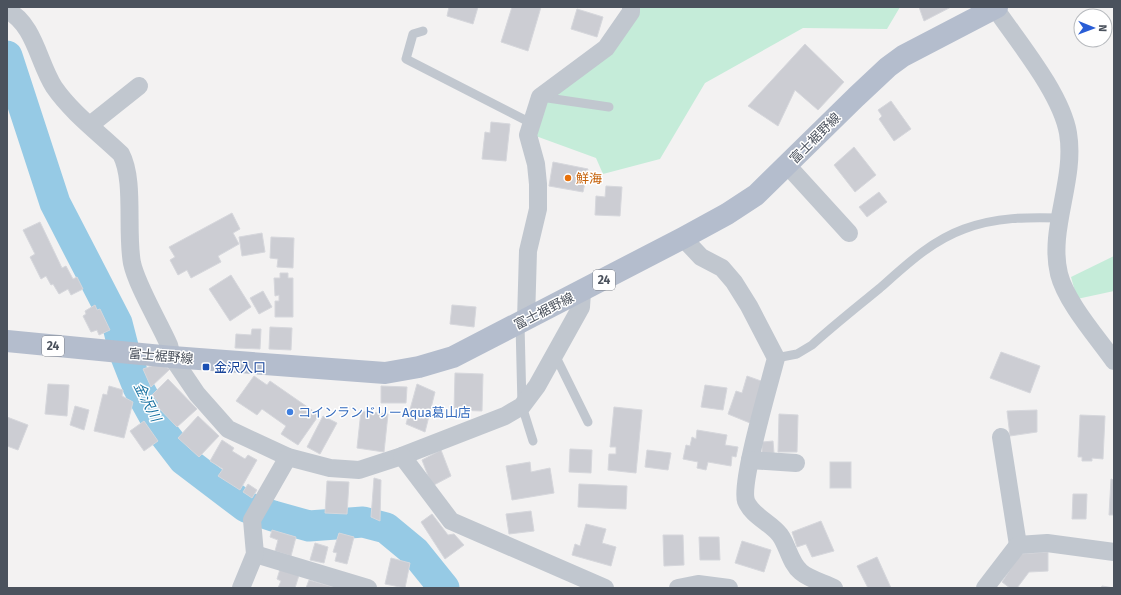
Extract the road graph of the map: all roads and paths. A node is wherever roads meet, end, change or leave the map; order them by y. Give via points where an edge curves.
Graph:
1 (631, 7) edge
2 (995, 7) edge
3 (7, 10) edge
4 (423, 31) dead end
5 (139, 86) dead end
6 (540, 97) junction
7 (609, 107) dead end
8 (532, 122) junction
9 (90, 125) junction
10 (787, 165) junction
11 (1061, 218) junction
12 (849, 232) dead end
13 (683, 238) junction
14 (582, 292) junction
15 (523, 322) junction
16 (7, 341) edge
17 (555, 355) junction
18 (172, 357) junction
19 (776, 358) junction
20 (1114, 361) edge
21 (522, 406) junction
22 (588, 422) dead end
23 (1001, 436) dead end
24 (533, 441) dead end
25 (402, 456) junction
26 (288, 457) junction
27 (750, 460) junction
28 (796, 463) dead end
29 (1018, 545) junction
30 (1114, 552) edge
31 (255, 554) junction
32 (241, 588) edge
33 (368, 588) edge
34 (605, 588) edge
35 (678, 588) edge
36 (729, 588) edge
37 (834, 588) edge
38 (985, 588) edge

1 - 6 street via 631,12 606,48
2 - 10 main road, 富士裾野線 / 24 via 903,56 888,67
2 - 11 street via 1051,90 1064,118 1070,160
3 - 9 street via 22,23 54,86
4 - 8 lane via 412,34 406,59
5 - 9 street
6 - 7 lane
6 - 8 street
8 - 15 street via 528,136 536,164 538,209 528,251
9 - 18 street via 126,162 133,265
10 - 12 street
10 - 13 main road, 富士裾野線 / 24 via 756,195
11 - 19 lane via 1000,219 965,228 946,237 919,255 812,346 797,354
11 - 20 street via 1057,240 1059,274 1068,294
13 - 14 main road, 富士裾野線 / 24
13 - 19 street via 701,257 722,268 734,282 750,306
14 - 15 main road, 富士裾野線 / 24
14 - 17 street via 581,306
15 - 18 main road, 富士裾野線 / 24 via 453,357 420,367 385,373
15 - 21 lane
16 - 18 main road, 富士裾野線 / 24
17 - 21 street
17 - 22 lane
18 - 26 street via 197,394 228,429
19 - 27 street
21 - 24 lane
21 - 25 street via 505,416
23 - 29 street
25 - 26 street via 359,470 330,468
25 - 34 street via 451,521
26 - 31 street via 252,520
27 - 28 street
27 - 37 street via 745,492 751,509 780,535 801,572
29 - 30 street via 1047,543
29 - 38 street
31 - 32 street
31 - 33 street
35 - 36 street via 698,584

